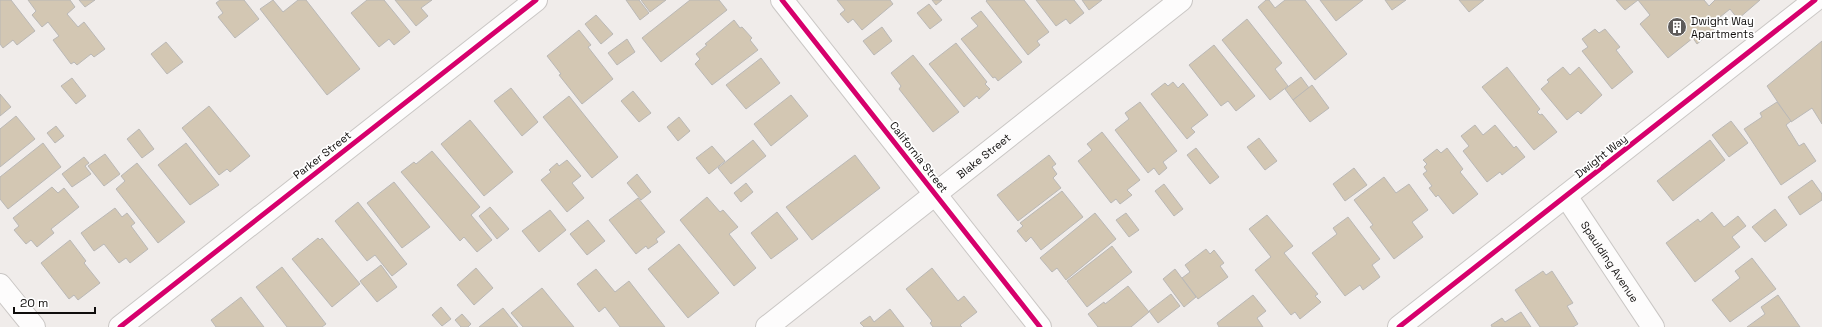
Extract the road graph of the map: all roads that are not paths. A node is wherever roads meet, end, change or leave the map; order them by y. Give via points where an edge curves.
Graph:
1 (536, 0) edge
2 (782, 0) edge
3 (1181, 0) edge
4 (1815, 0) edge
5 (935, 194) junction
6 (1566, 196) junction
7 (0, 285) edge
8 (34, 327) edge
9 (120, 327) edge
10 (767, 327) edge
11 (1040, 327) edge
12 (1399, 327) edge
13 (1653, 327) edge

1 - 9 street, Parker Street
2 - 5 street, California Street
3 - 5 street, Blake Street
4 - 6 street, Dwight Way
5 - 10 street, Blake Street
5 - 11 street, California Street
6 - 12 street, Dwight Way
6 - 13 street, Spaulding Avenue
7 - 8 street

